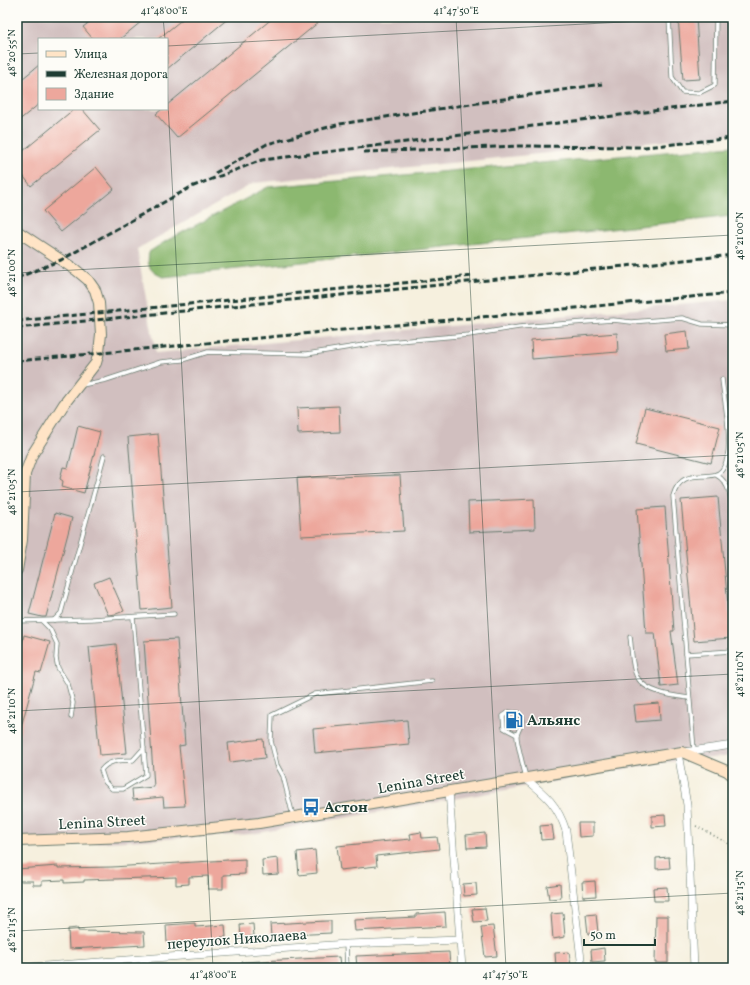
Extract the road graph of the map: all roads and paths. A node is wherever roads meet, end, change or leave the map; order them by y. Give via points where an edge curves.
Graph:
1 (669, 17) edge
2 (716, 17) edge
3 (17, 231) edge
4 (733, 325) edge
5 (722, 379) dead end
6 (79, 385) junction
7 (104, 456) dead end
8 (716, 475) junction
9 (733, 528) edge
10 (19, 539) edge
11 (17, 570) edge
12 (174, 614) dead end
13 (133, 617) junction
14 (54, 620) junction
15 (17, 621) edge
16 (42, 621) junction
17 (630, 637) dead end
18 (733, 651) edge
19 (686, 654) junction
20 (432, 681) dead end
21 (689, 698) junction
22 (71, 717) dead end
23 (516, 735) junction
24 (733, 745) edge
25 (144, 748) junction
26 (694, 750) junction
27 (680, 753) junction
28 (733, 776) edge
29 (526, 778) junction
30 (450, 791) junction
31 (293, 818) junction
32 (687, 821) junction
33 (17, 841) edge
34 (733, 846) edge
35 (460, 940) junction
36 (346, 944) junction
37 (733, 966) edge
38 (17, 968) edge
39 (347, 968) edge
40 (462, 968) edge
41 (582, 968) edge
42 (694, 968) edge
43 (728, 968) edge

1 - 2 lane via 672,77 682,92 699,93 715,85
3 - 6 main road via 76,270 95,290 99,303 99,352 96,363
4 - 6 lane via 702,324 682,318 631,322 613,320 519,327 469,335 376,343 307,354 208,352
5 - 8 lane via 728,453 722,470
6 - 10 main road via 32,455 25,474
7 - 14 lane via 61,613
8 - 9 lane via 722,478 729,490
8 - 19 lane via 689,477 675,488 673,496
10 - 11 main road
12 - 13 lane
13 - 14 lane
13 - 25 lane
14 - 16 lane
15 - 16 lane
16 - 22 lane via 50,629 57,644 58,668 68,684 73,703
17 - 21 lane via 633,666 638,678 648,687
18 - 19 lane
19 - 21 lane
20 - 31 lane via 315,694 272,715 271,741
21 - 26 lane
23 - 23 lane via 522,724 521,716 518,712 509,712 503,716 504,728
23 - 29 lane
24 - 26 street, Lenina Street
25 - 25 lane via 146,775 123,789 112,789 105,782 101,770 113,761 133,760
26 - 27 street, Lenina Street
27 - 28 main road via 727,771
27 - 29 main road, Lenina Street
27 - 32 street
29 - 30 main road, Lenina Street
29 - 41 street via 549,798 561,816 566,831
30 - 31 main road, Lenina Street
30 - 35 street
31 - 33 main road, Lenina Street via 259,824 128,837
32 - 34 path
32 - 42 street
35 - 36 street, переулок Николаева
35 - 40 street
36 - 38 street, переулок Николаева
36 - 39 lane
37 - 43 lane

